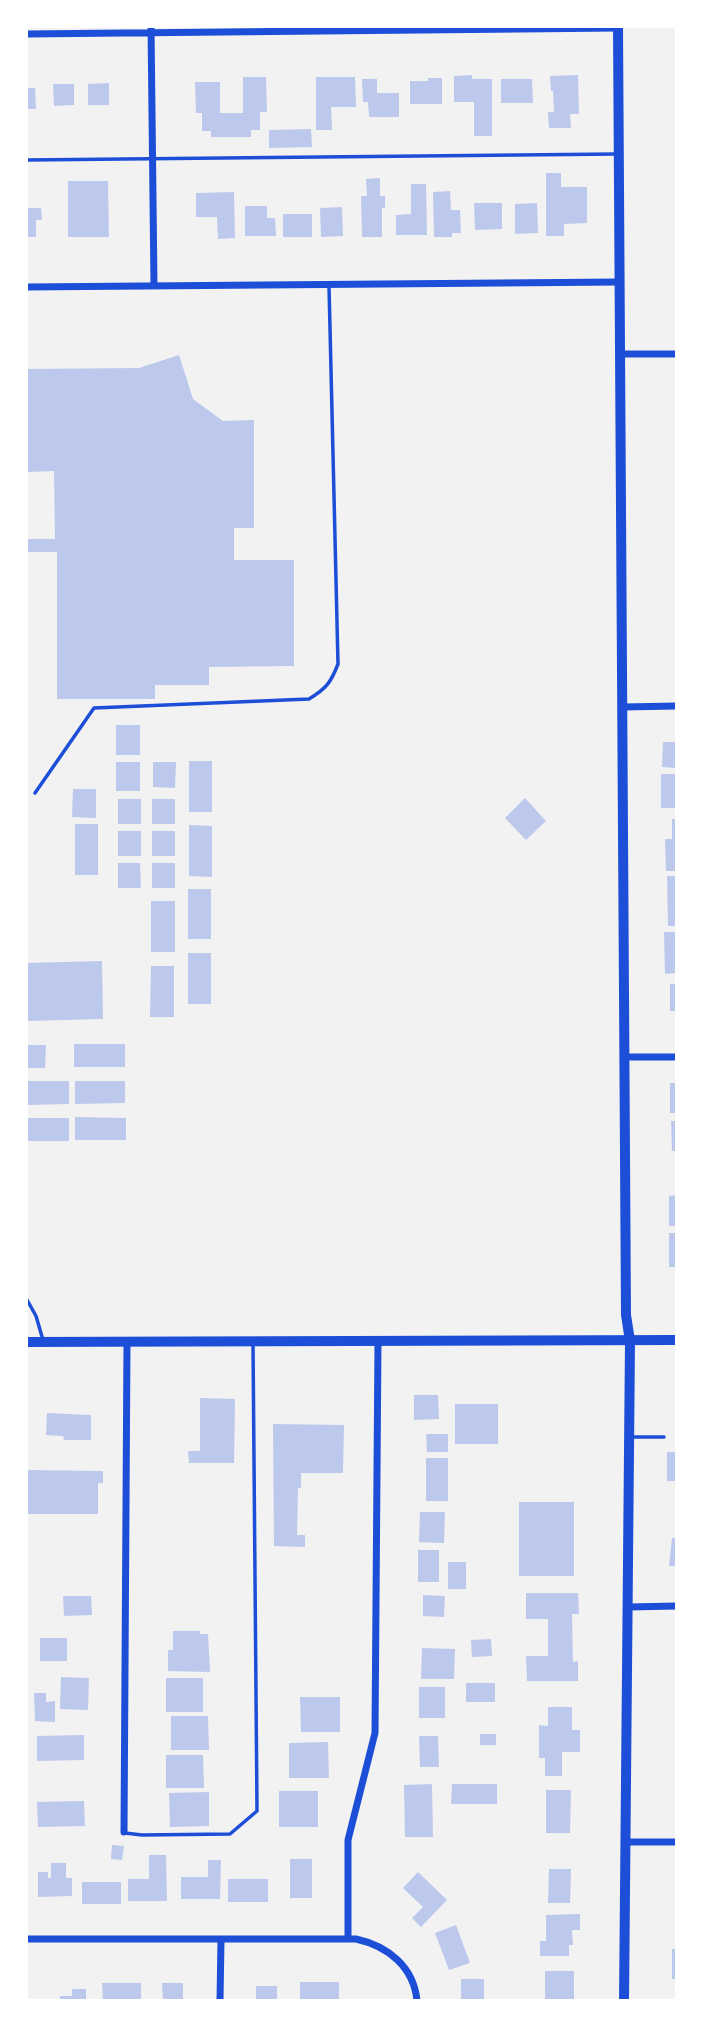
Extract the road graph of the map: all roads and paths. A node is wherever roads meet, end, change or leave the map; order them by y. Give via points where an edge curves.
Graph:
1 (618, 27) edge
2 (151, 30) edge
3 (26, 34) edge
4 (618, 154) junction
5 (26, 160) edge
6 (152, 160) junction
7 (619, 282) junction
8 (329, 284) junction
9 (26, 286) edge
10 (153, 286) junction
11 (620, 354) junction
12 (677, 354) edge
13 (677, 706) edge
14 (622, 707) junction
15 (34, 793) dead end
16 (677, 1056) edge
17 (624, 1057) junction
18 (26, 1298) edge
19 (630, 1340) junction
20 (677, 1340) edge
21 (253, 1341) junction
22 (378, 1341) junction
23 (26, 1342) edge
24 (44, 1342) junction
25 (127, 1342) junction
26 (629, 1437) junction
27 (664, 1437) dead end
28 (628, 1606) junction
29 (677, 1606) edge
30 (124, 1832) joint
31 (626, 1842) junction
32 (677, 1842) edge
33 (26, 1939) edge
34 (221, 1939) junction
35 (348, 1939) junction
36 (220, 2001) edge
37 (417, 2001) edge
38 (624, 2001) edge

1 - 2 street
1 - 4 street
2 - 3 street
2 - 6 street
4 - 6 lane
4 - 7 street
5 - 6 lane
6 - 10 street
7 - 8 street
7 - 11 street
8 - 10 street
8 - 15 lane via 338,664 331,681 309,699 94,708
9 - 10 street
11 - 12 street
11 - 14 street
13 - 14 street
14 - 17 street
16 - 17 street
17 - 19 street
18 - 24 lane
19 - 20 main road
19 - 22 main road
19 - 26 street
21 - 22 main road
21 - 25 main road
21 - 30 lane via 257,1811 230,1834
22 - 35 street via 375,1733 348,1840
23 - 24 main road
24 - 25 main road
25 - 30 street
26 - 27 lane
26 - 28 street
28 - 29 street
28 - 31 street
31 - 32 street
31 - 38 street
33 - 34 street
34 - 35 street
34 - 36 street
35 - 37 street via 371,1942 396,1957

